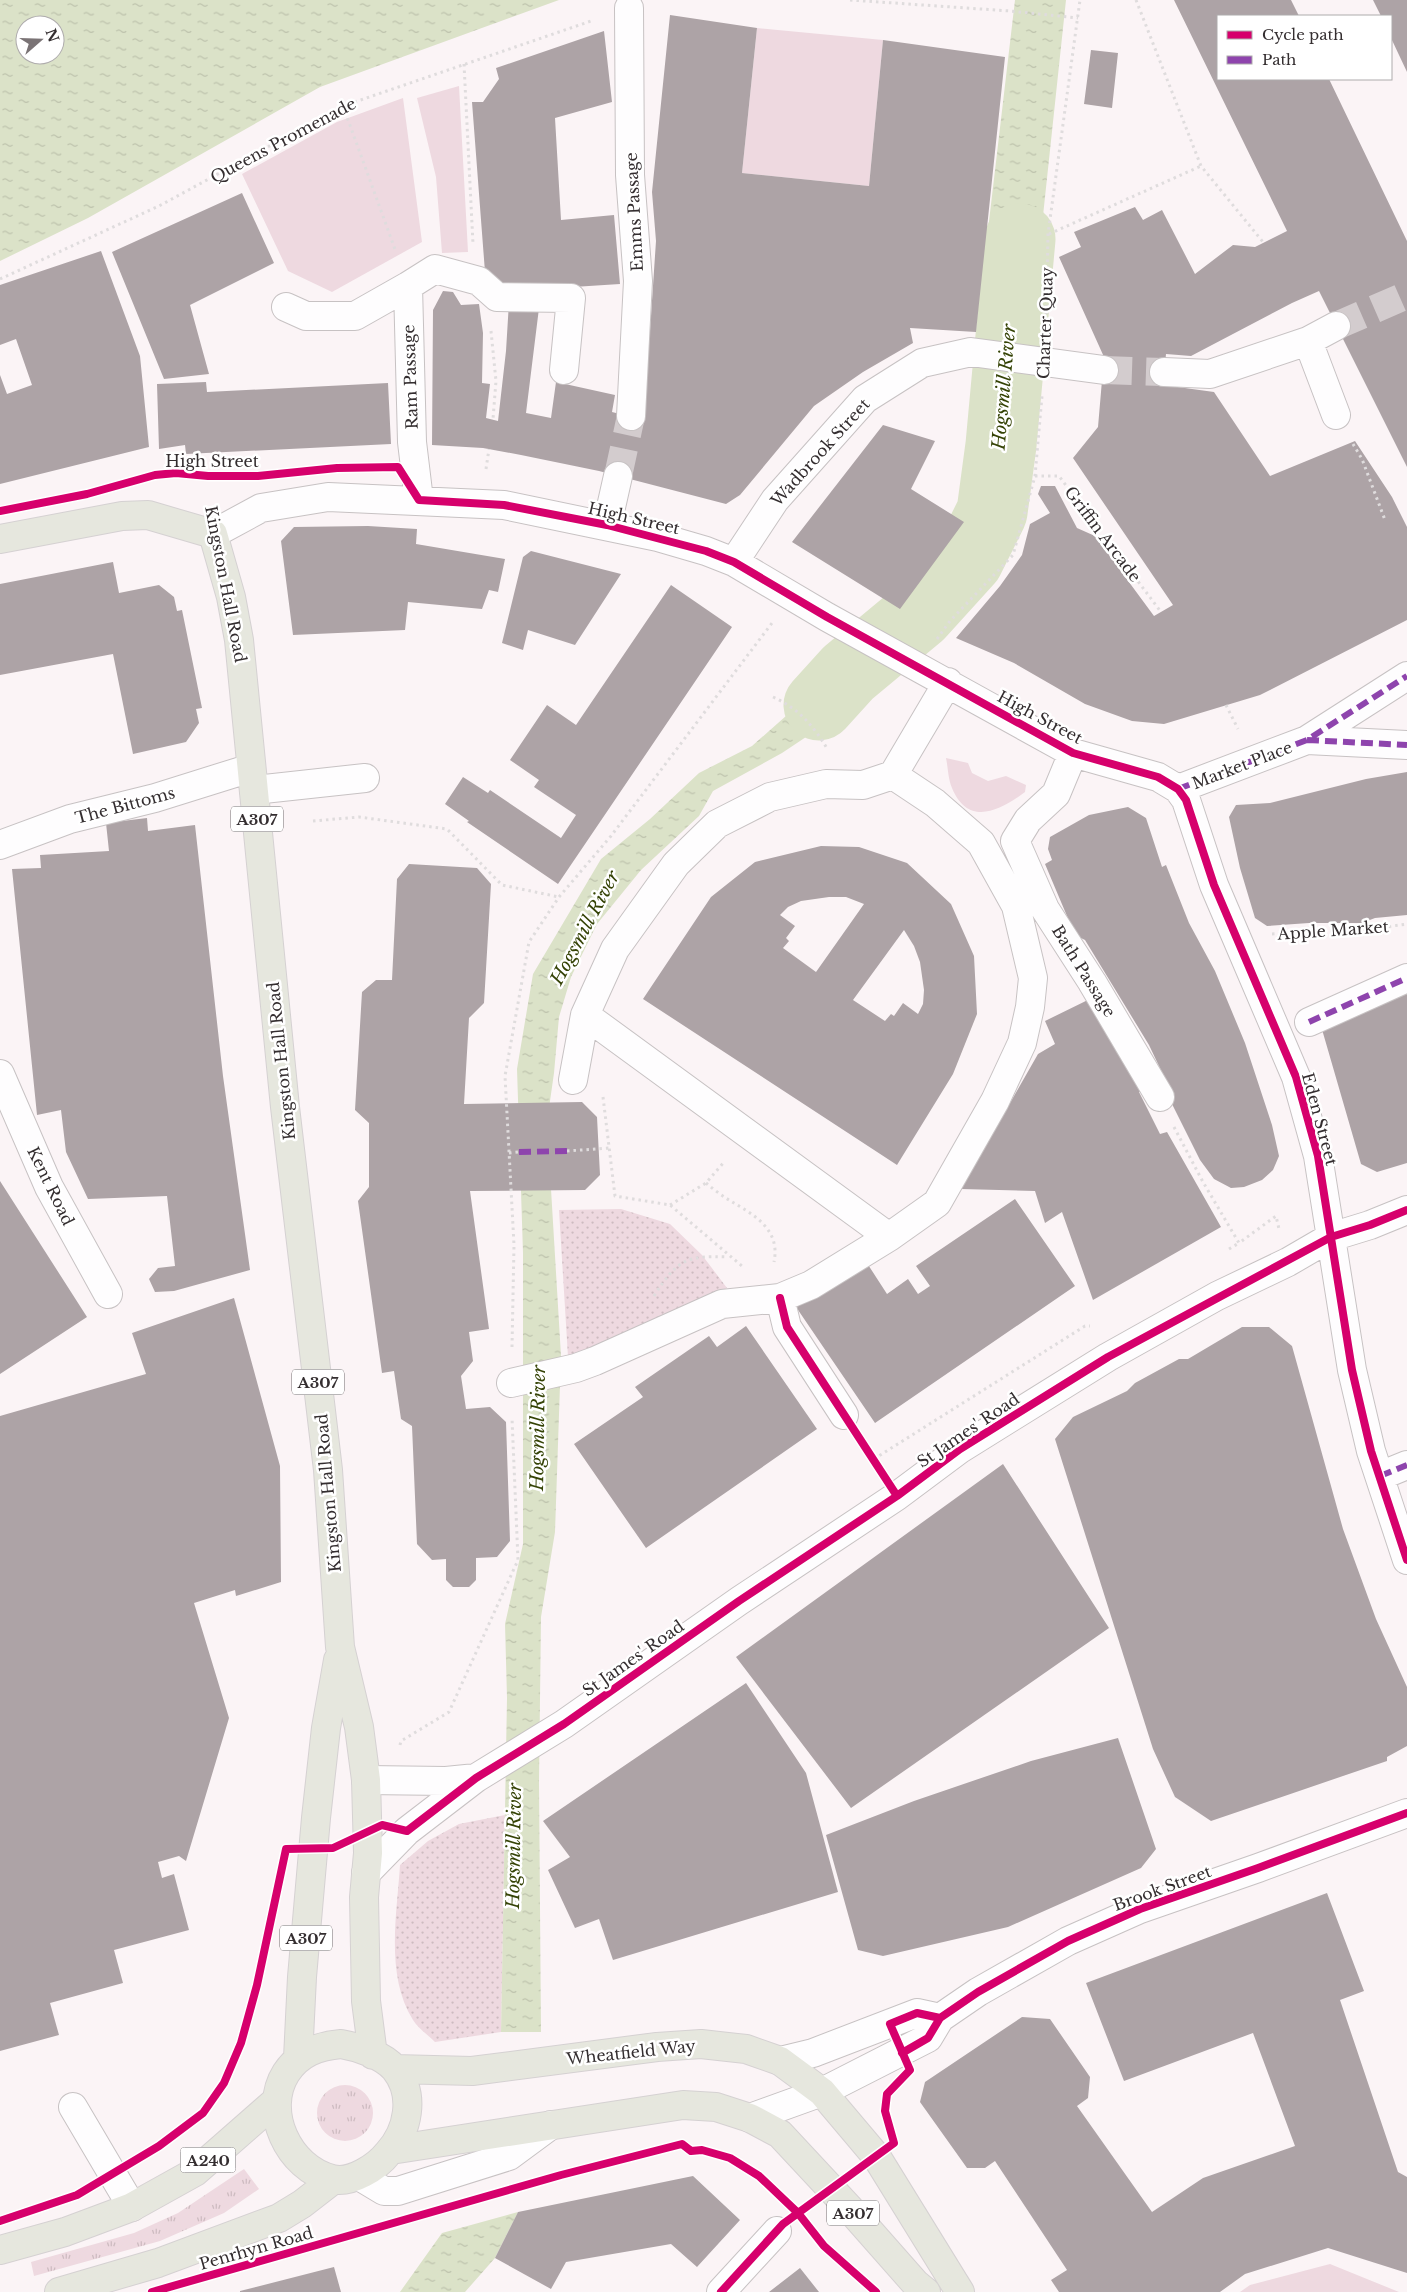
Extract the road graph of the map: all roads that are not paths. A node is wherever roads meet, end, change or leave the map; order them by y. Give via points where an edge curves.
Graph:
1 (629, 8) road end
2 (408, 286) junction
3 (286, 307) dead end
4 (1336, 326) tunnel mouth
5 (1308, 342) junction
6 (564, 370) dead end
7 (1104, 370) tunnel mouth
8 (1164, 372) tunnel mouth
9 (1336, 415) road end
10 (631, 416) tunnel mouth
11 (618, 476) tunnel mouth
12 (419, 500) junction
13 (607, 525) junction
14 (214, 534) junction
15 (0, 539) edge
16 (734, 562) junction
17 (1407, 676) edge
18 (948, 682) junction
19 (1306, 740) junction
20 (1407, 745) edge
21 (1073, 753) junction
22 (893, 775) junction
23 (365, 778) dead end
24 (253, 779) junction
25 (1178, 789) junction
26 (0, 845) edge
27 (1407, 978) edge
28 (585, 1015) junction
29 (1309, 1022) dead end
30 (0, 1074) edge
31 (573, 1080) road end
32 (1160, 1097) road end
33 (1407, 1210) edge
34 (889, 1237) junction
35 (1331, 1237) junction
36 (108, 1294) dead end
37 (765, 1300) junction
38 (515, 1382) road end
39 (844, 1415) road end
40 (1407, 1465) edge
41 (1380, 1476) junction
42 (1407, 1560) edge
43 (340, 1647) junction
44 (479, 1776) junction
45 (366, 1780) junction
46 (1407, 1813) edge
47 (366, 1873) junction
48 (940, 2018) junction
49 (298, 2058) junction
50 (780, 2061) junction
51 (384, 2062) junction
52 (822, 2092) junction
53 (276, 2101) junction
54 (73, 2107) dead end
55 (750, 2118) junction
56 (550, 2124) junction
57 (391, 2150) junction
58 (346, 2178) junction
59 (132, 2207) junction
60 (777, 2232) dead end
61 (0, 2250) edge
62 (59, 2292) edge
63 (721, 2292) edge
64 (926, 2292) edge
65 (960, 2292) edge

1 - 10 street, Emms Passage via 630,175 638,281
2 - 3 street via 356,316 306,316
2 - 6 street via 435,269 479,281 497,297 571,298
2 - 12 street, Ram Passage via 412,442
4 - 5 street
5 - 8 street via 1210,374
5 - 9 street
7 - 16 street, Wadbrook Street via 971,352 922,363 865,399 775,500
11 - 13 street
12 - 13 street, High Street via 504,505
12 - 14 street, High Street via 328,497 295,501 261,508
13 - 16 street, High Street via 666,539
14 - 15 main road via 148,515 122,516
14 - 24 main road, Kingston Hall Road / A307 via 239,640
16 - 18 street, High Street
17 - 19 street, Market Place
18 - 21 street, High Street
18 - 22 street
19 - 20 street, Market Place
19 - 25 street, Market Place
21 - 25 street, High Street via 1158,777
21 - 32 street, Bath Passage via 1056,794 1028,820 1015,841 1045,908
22 - 28 street via 863,785 826,784 770,797 717,824 676,864 615,949
22 - 34 street via 935,803 981,843 1016,906 1033,978 1022,1043 995,1101 937,1203
23 - 24 street, The Bittoms
24 - 26 street, The Bittoms via 155,798 70,820
24 - 43 main road, Kingston Hall Road / A307 via 285,1107 328,1470
25 - 35 street, Eden Street via 1186,800 1214,885 1296,1077 1318,1156
27 - 29 street
28 - 31 street
28 - 34 street
30 - 36 street, Kent Road via 49,1187
33 - 35 street, St James' Road
34 - 37 street via 811,1285
35 - 41 street, Eden Street via 1352,1370
35 - 44 street, St James' Road via 1108,1357 960,1449 897,1496 739,1601 564,1724
37 - 38 street via 722,1304 576,1368
37 - 39 street via 787,1326
40 - 41 street
41 - 42 street, Eden Street
43 - 45 main road, Kingston Hall Road / A307 via 359,1727
43 - 49 main road, Kingston Hall Road / A307 via 317,1809
44 - 45 street via 446,1781
44 - 47 street, St James' Road via 407,1831
45 - 47 main road, Kingston Hall Road / A307
46 - 48 street, Brook Street via 1140,1909 1068,1941 978,1992
47 - 51 main road, Kingston Hall Road / A307 via 366,2002
48 - 50 street via 917,2013 814,2054
48 - 52 street, Brook Street via 928,2038
49 - 51 main road via 326,2045 340,2044 358,2047
49 - 53 main road via 279,2084
50 - 51 main road, Wheatfield Way / A307 via 746,2049 700,2044 472,2071
50 - 52 main road, Wheatfield Way / A307
51 - 57 main road via 403,2085 407,2102 406,2120
52 - 55 street, Brook Street
52 - 65 main road, Wheatfield Way / A307 via 876,2156
53 - 58 main road via 278,2123 287,2144 304,2164
53 - 59 main road, A240 via 195,2172
54 - 59 street
55 - 56 main road, A307 via 716,2107 682,2105
55 - 64 main road, A307 via 780,2134
56 - 57 main road, A307
56 - 58 street via 509,2156 398,2190 384,2191
57 - 58 main road via 380,2163
58 - 62 main road, Penrhyn Road via 279,2218 158,2262
59 - 61 main road, A240 via 65,2232
60 - 63 street

